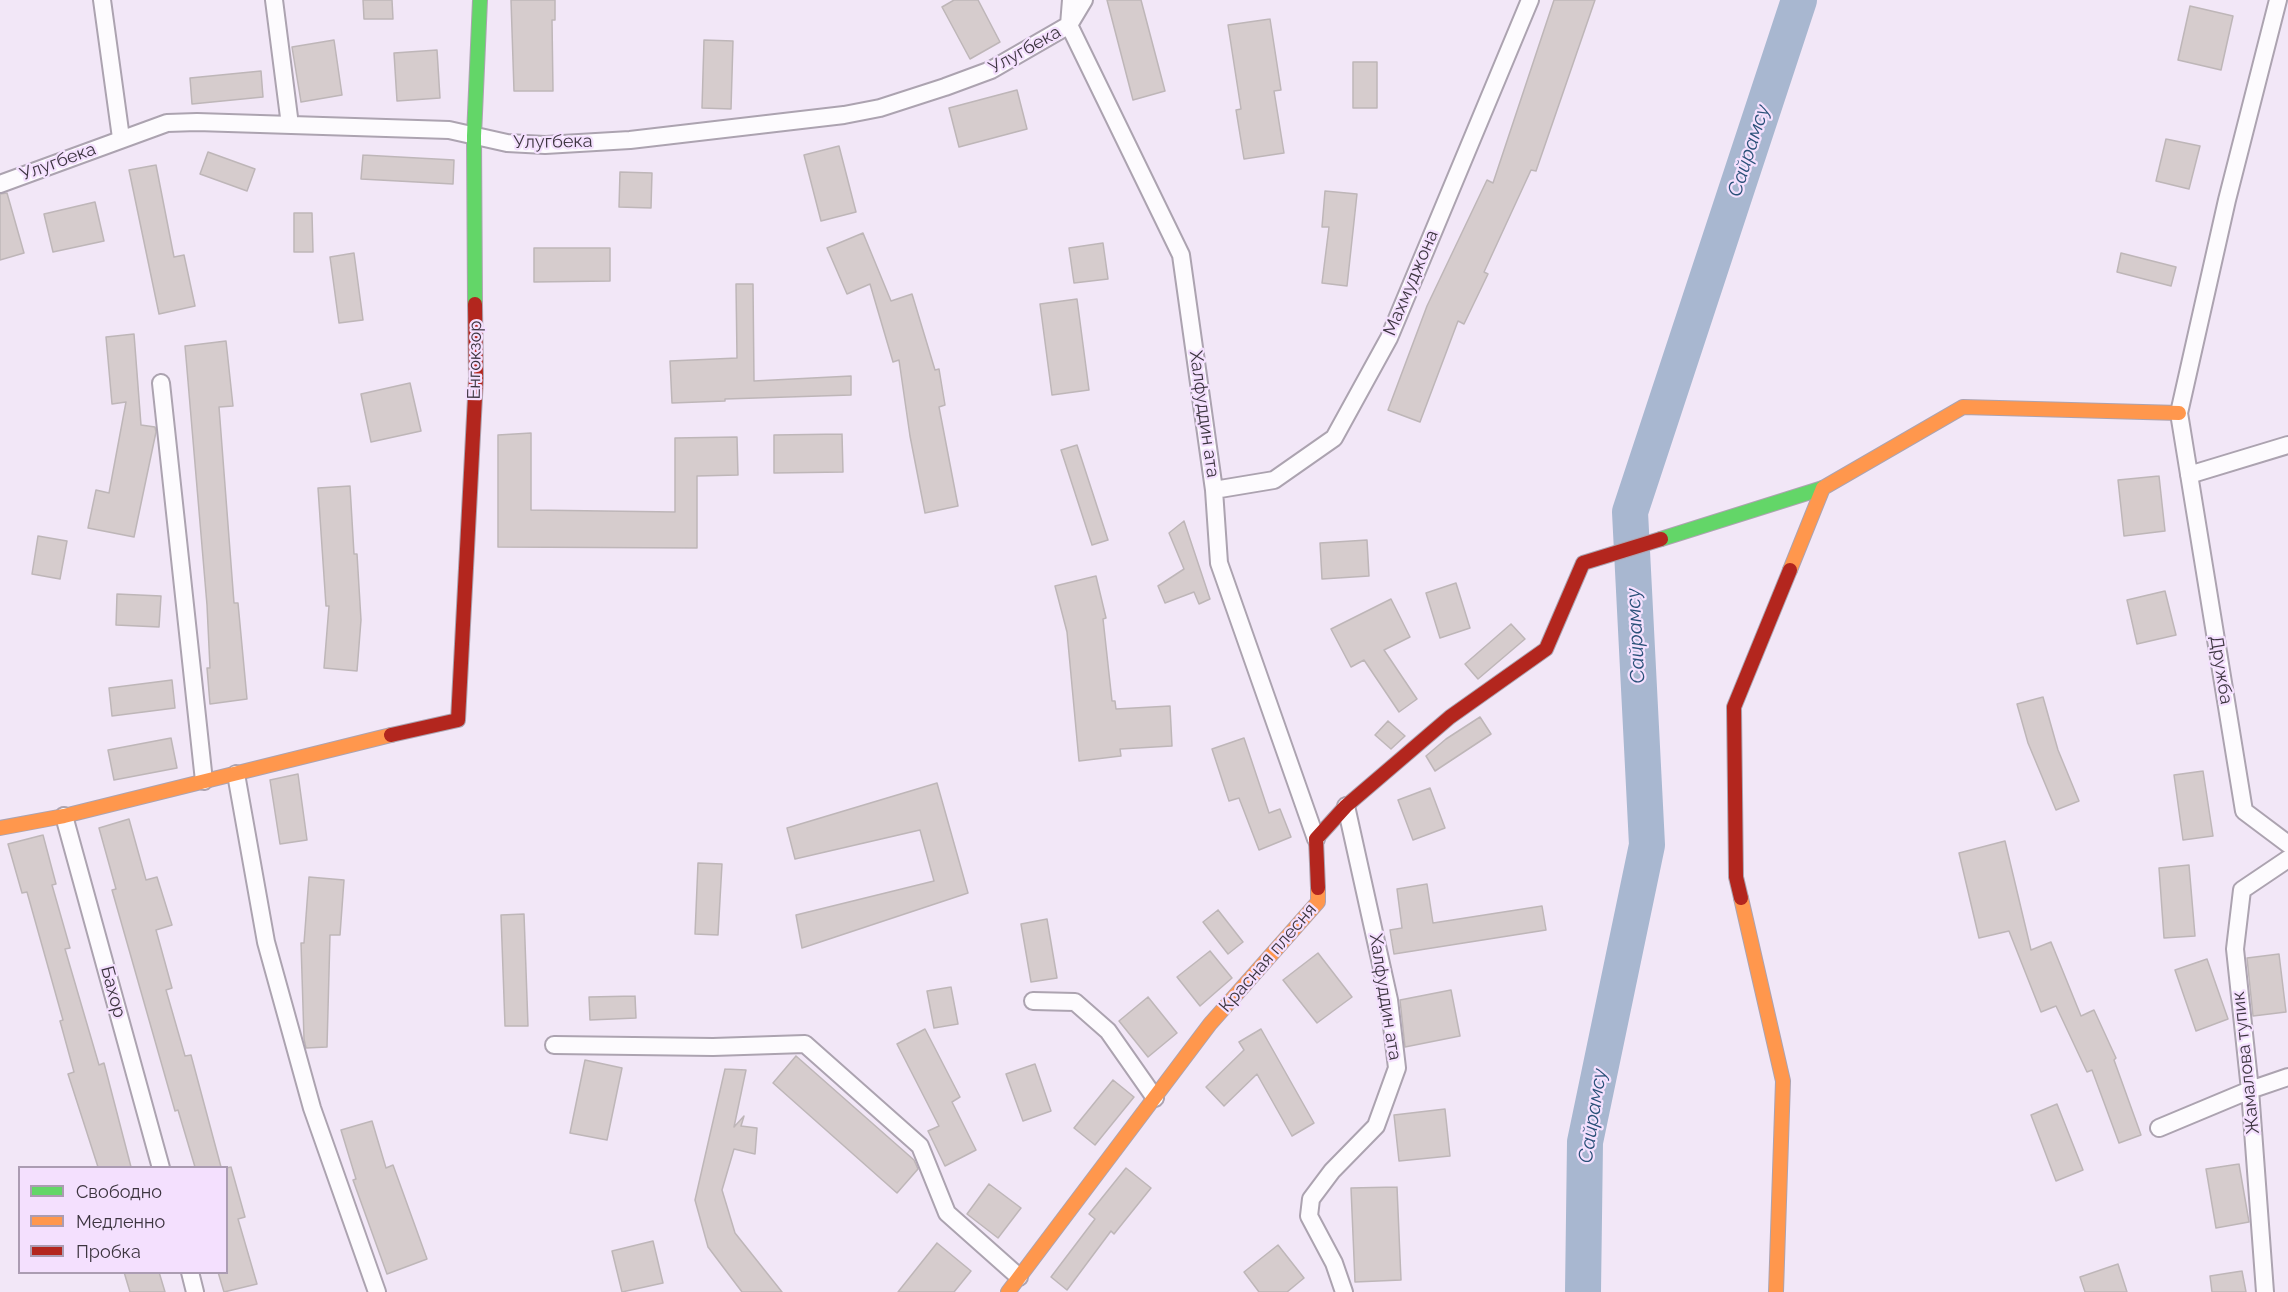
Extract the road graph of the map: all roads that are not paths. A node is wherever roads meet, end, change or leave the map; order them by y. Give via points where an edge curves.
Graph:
1 (102, 0) edge
2 (274, 0) edge
3 (480, 0) edge
4 (1071, 0) edge
5 (1084, 0) edge
6 (1530, 0) edge
7 (2278, 0) edge
8 (1069, 25) junction
9 (290, 125) junction
10 (474, 136) junction
11 (122, 138) junction
12 (0, 184) edge
13 (161, 383) dead end
14 (2179, 412) junction
15 (2288, 445) edge
16 (2189, 475) junction
17 (1823, 488) junction
18 (1214, 490) junction
19 (236, 774) junction
20 (204, 781) junction
21 (1346, 806) junction
22 (64, 816) junction
23 (0, 828) edge
24 (1316, 839) junction
25 (2288, 844) edge
26 (2288, 859) edge
27 (1033, 1000) dead end
28 (554, 1045) dead end
29 (2288, 1077) edge
30 (2250, 1090) junction
31 (1155, 1098) junction
32 (2159, 1128) dead end
33 (161, 1166) edge
34 (190, 1274) edge
35 (1019, 1277) junction
36 (195, 1292) edge
37 (377, 1292) edge
38 (1008, 1292) edge
39 (1344, 1292) edge
40 (1776, 1292) edge
41 (2265, 1292) edge

1 - 11 street
2 - 9 street
3 - 10 street, Енгокзор
4 - 8 street
5 - 8 street, Улугбека
6 - 18 street, Махмуджона via 1389,338 1334,438 1274,480
7 - 14 street
8 - 10 street, Улугбека via 991,70 880,108 844,115 619,141 544,145
8 - 18 street, Халфуддин ата via 1181,255
9 - 10 street, Улугбека via 449,130
9 - 11 street, Улугбека via 167,123
10 - 19 street, Енгокзор via 476,378 458,720
11 - 12 street, Улугбека
13 - 20 street
14 - 16 street, Дружба
14 - 17 street via 1963,407
15 - 16 street
16 - 25 street, Дружба via 2244,811
17 - 21 street via 1583,563 1546,649 1450,717
17 - 40 street via 1734,707 1736,877 1784,1081
18 - 24 street, Халфуддин ата via 1219,563
19 - 20 street
19 - 37 street via 266,942 312,1108
20 - 22 street
21 - 24 street
21 - 39 street, Халфуддин ата via 1389,1000 1397,1068 1376,1126 1311,1198 1309,1216 1334,1263
22 - 23 street
22 - 33 street, Бахор
24 - 31 street, Красная плесня via 1318,902 1210,1024
26 - 30 street, Жамалова тупик via 2242,890 2235,949
27 - 31 street via 1075,1002 1108,1031
28 - 35 street via 805,1044 920,1146 947,1213
29 - 30 street
30 - 32 street
30 - 41 street, Жамалова тупик
31 - 35 street, Красная плесня
34 - 36 street
35 - 38 street, Красная плесня

